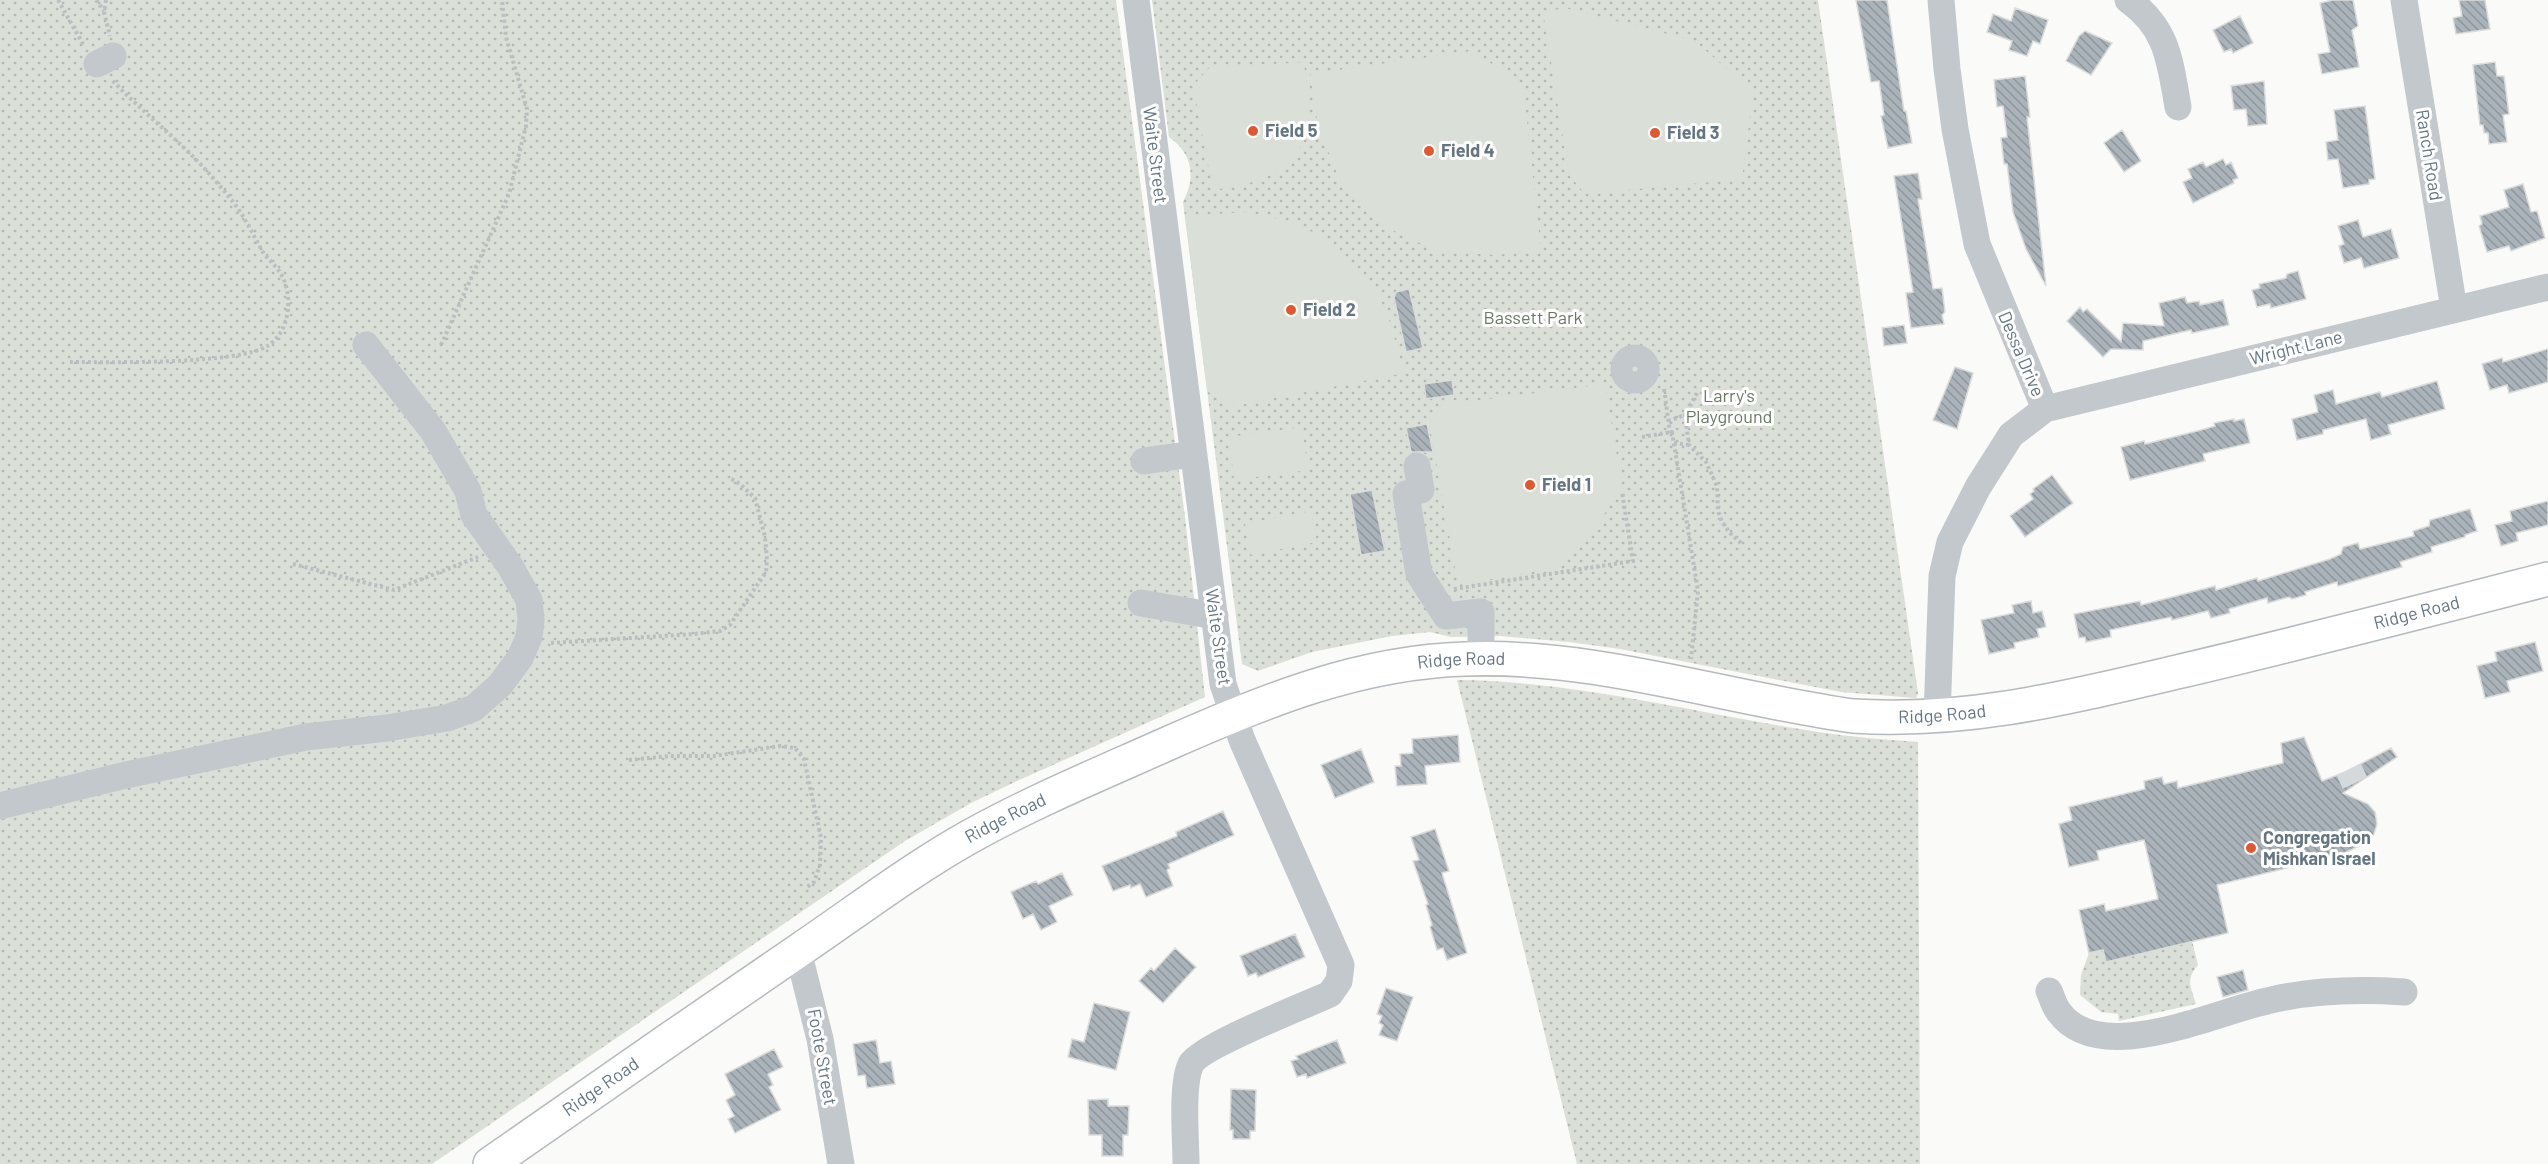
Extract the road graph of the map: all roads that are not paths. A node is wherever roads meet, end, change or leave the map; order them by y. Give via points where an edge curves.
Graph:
1 (1136, 0) edge
2 (1941, 0) edge
3 (2128, 0) edge
4 (2404, 0) edge
5 (2178, 107) dead end
6 (2548, 287) edge
7 (2454, 309) junction
8 (366, 345) dead end
9 (2045, 409) junction
10 (1193, 454) junction
11 (1144, 461) dead end
12 (1417, 466) dead end
13 (2548, 579) edge
14 (1141, 603) dead end
15 (1215, 616) junction
16 (1481, 658) junction
17 (1233, 715) junction
18 (1937, 717) junction
19 (0, 806) edge
20 (798, 951) junction
21 (2049, 991) dead end
22 (2404, 992) dead end
23 (490, 1164) edge
24 (841, 1164) edge
25 (1186, 1164) edge

1 - 10 street, Waite Street
2 - 9 street, Dessa Drive via 1954,119 1977,244
3 - 5 street via 2144,11 2159,30 2170,57
4 - 7 street, Ranch Road
6 - 7 street, Wright Lane
7 - 9 street, Wright Lane
8 - 19 street via 443,448 468,491 474,515 530,600 529,637 500,685 474,708 447,718 306,737
9 - 18 street, Dessa Drive via 2011,435 1950,542 1942,576
10 - 11 street
10 - 15 street, Waite Street
12 - 16 street via 1421,490 1406,494 1419,574 1446,616 1480,612
13 - 18 main road, Ridge Road via 2114,687 1991,711
14 - 15 street
15 - 17 street, Waite Street via 1223,684
16 - 17 main road, Ridge Road via 1358,673
16 - 18 main road, Ridge Road via 1583,666 1853,716
17 - 20 main road, Ridge Road via 971,836
17 - 25 street, Waite Street via 1341,965 1339,981 1330,994 1215,1046 1192,1062 1187,1076
20 - 23 main road, Ridge Road
20 - 24 street, Foote Street via 820,1039
21 - 22 street via 2059,1012 2076,1026 2099,1035 2120,1037 2154,1033 2296,994

